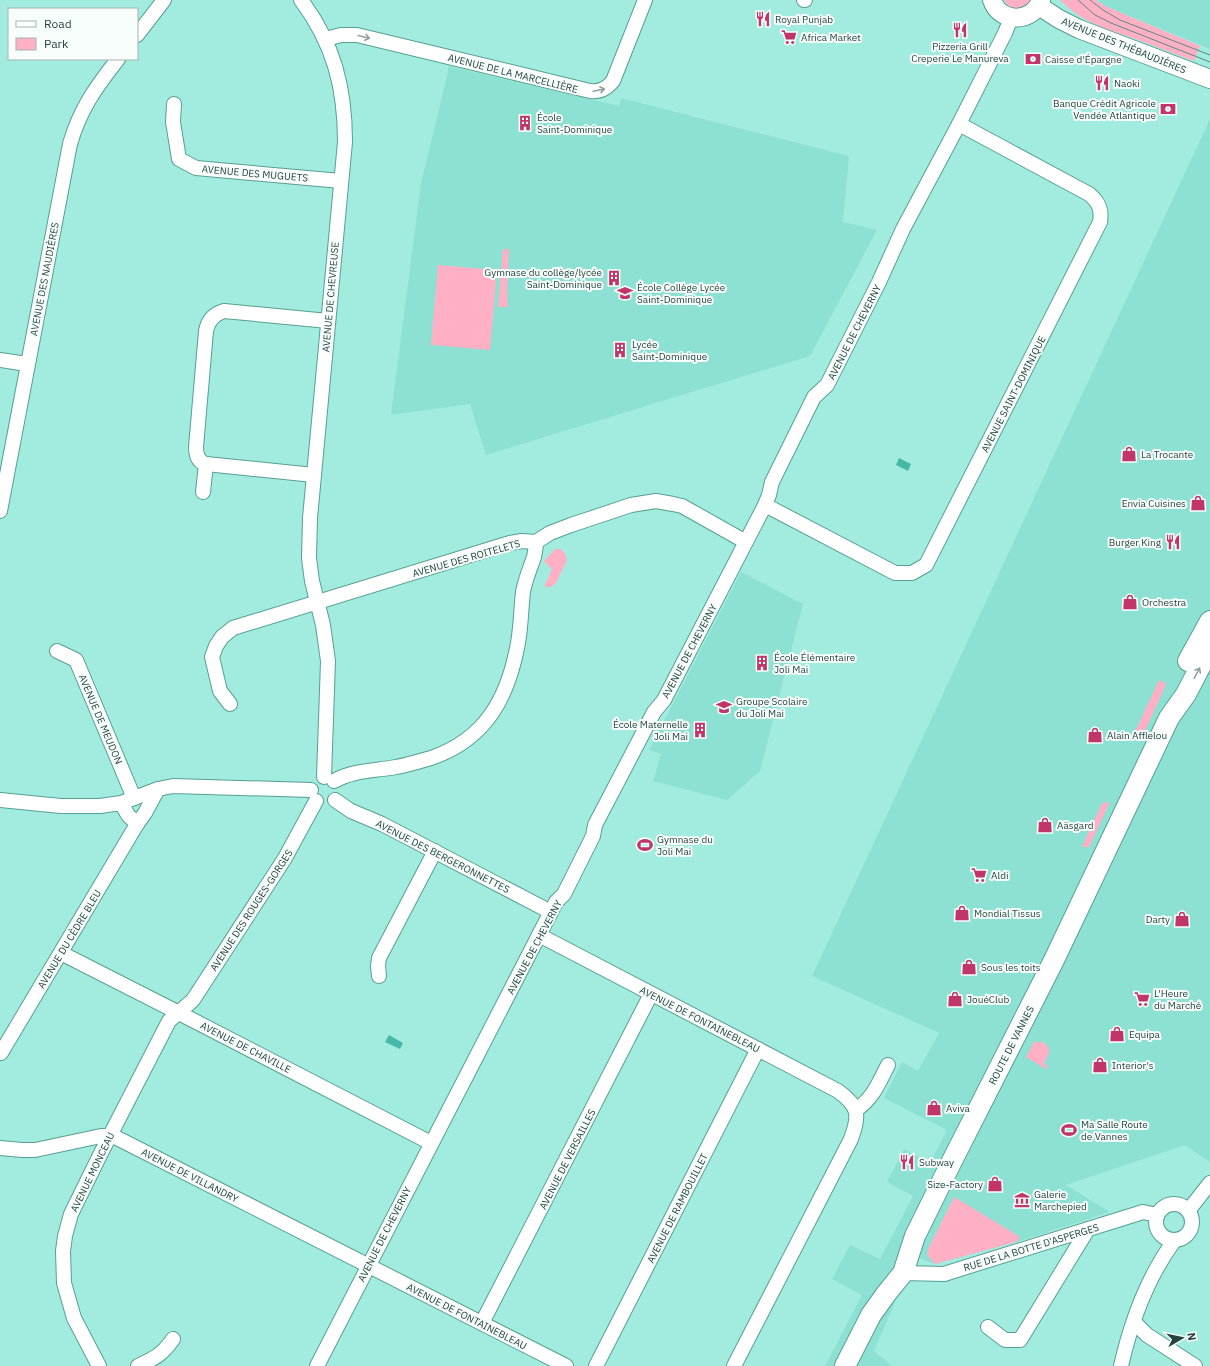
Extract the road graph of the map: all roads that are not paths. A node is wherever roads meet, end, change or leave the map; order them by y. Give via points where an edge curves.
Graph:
1 (164, 0) edge
2 (301, 0) edge
3 (645, 0) edge
4 (992, 0) edge
5 (1040, 3) edge
6 (1011, 18) junction
7 (138, 34) edge
8 (326, 39) junction
9 (117, 60) edge
10 (1210, 79) edge
11 (174, 104) dead end
12 (959, 124) junction
13 (341, 181) junction
14 (328, 321) junction
15 (0, 360) edge
16 (27, 364) junction
17 (206, 464) junction
18 (4, 471) edge
19 (314, 475) junction
20 (203, 492) dead end
21 (764, 505) junction
22 (0, 511) edge
23 (536, 542) junction
24 (746, 542) junction
25 (317, 602) junction
26 (1210, 621) edge
27 (1210, 648) edge
28 (57, 651) dead end
29 (230, 704) dead end
30 (1169, 718) junction
31 (329, 779) junction
32 (158, 789) junction
33 (314, 796) junction
34 (134, 798) junction
35 (0, 800) edge
36 (335, 800) junction
37 (121, 803) junction
38 (137, 824) junction
39 (435, 851) junction
40 (551, 912) junction
41 (539, 935) junction
42 (61, 953) junction
43 (379, 976) dead end
44 (651, 994) junction
45 (179, 1013) junction
46 (758, 1050) junction
47 (1, 1053) edge
48 (888, 1065) dead end
49 (856, 1110) junction
50 (110, 1136) junction
51 (431, 1143) junction
52 (0, 1148) edge
53 (1210, 1183) edge
54 (1188, 1211) junction
55 (1157, 1215) junction
56 (1088, 1229) junction
57 (1174, 1240) junction
58 (368, 1266) junction
59 (903, 1273) junction
60 (1134, 1322) junction
61 (482, 1323) junction
62 (988, 1327) dead end
63 (173, 1339) dead end
64 (98, 1366) edge
65 (138, 1366) edge
66 (317, 1366) edge
67 (566, 1366) edge
68 (596, 1366) edge
69 (734, 1366) edge
70 (845, 1366) edge
71 (1121, 1366) edge
72 (1195, 1366) edge

1 - 7 street
2 - 8 street, AVENUE DE CHEVREUSE
8 -> 3 street, AVENUE DE LA MARCELLIÈRE via 341,35 357,35 590,91 599,91 613,81
4 - 6 street via 1000,13
5 - 6 street via 1033,13 1025,17
5 - 10 street, AVENUE DES THÉBAUDIÈRES via 1059,19 1079,28
6 - 12 street, AVENUE DE CHEVERNY
8 - 13 street, AVENUE DE CHEVREUSE via 338,74 344,109 345,142
9 - 16 street, AVENUE DES NAUDIÈRES via 88,99 73,136
11 - 13 street, AVENUE DES MUGUETS via 173,122 179,159 196,168
12 - 21 street, AVENUE DE CHEVERNY via 903,229 827,386 814,397 772,482
12 - 21 street, AVENUE SAINT-DOMINIQUE via 1089,194 1097,202 1101,215 1100,222 926,565 912,573 895,573
13 - 14 street, AVENUE DE CHEVREUSE
14 - 17 street via 230,311 218,313 209,321 196,447 198,459
14 - 19 street, AVENUE DE CHEVREUSE
15 - 16 street
16 - 18 street, AVENUE DES NAUDIÈRES
17 - 19 street
17 - 20 street
18 - 22 street, AVENUE DES NAUDIÈRES
19 - 25 street, AVENUE DE CHEVREUSE via 309,541 312,582
21 - 24 street, AVENUE DE CHEVERNY
23 - 24 street via 571,525 656,501 682,506
23 - 25 street, AVENUE DES ROITELETS via 510,543
23 - 31 street via 534,557 524,584 519,638 512,669 495,709 482,727 461,744 432,757 397,767
24 - 40 street, AVENUE DE CHEVERNY via 664,700 647,724 595,825 593,836 564,894
25 - 29 street, AVENUE DES ROITELETS via 233,628 222,637 212,657 220,692
25 - 31 street via 328,661
26 - 30 main road, ROUTE DE VANNES via 1175,688
30 -> 27 main road, ROUTE DE VANNES via 1186,694
28 - 34 street, AVENUE DE MEUDON via 76,660
30 - 59 main road, ROUTE DE VANNES via 1054,960 915,1236
31 - 33 street via 315,781
31 - 36 street via 337,785 338,796
32 - 33 street via 173,786
32 - 34 street
32 - 38 street, AVENUE DU CÈDRE BLEU
33 - 36 street via 324,804
33 - 45 street, AVENUE DES ROUGES-GORGES via 285,858 193,1000
34 - 37 street
35 - 37 street via 61,806
36 - 39 street, AVENUE DES BERGERONNETTES via 351,811
37 - 38 street via 128,816
38 - 42 street, AVENUE DU CÈDRE BLEU
39 - 40 street, AVENUE DES BERGERONNETTES
39 - 43 street via 379,958
40 - 41 street, AVENUE DE CHEVERNY
41 - 44 street, AVENUE DE FONTAINEBLEAU
41 - 51 street, AVENUE DE CHEVERNY
42 - 45 street, AVENUE DE CHAVILLE
42 - 47 street, AVENUE DU CÈDRE BLEU
44 - 46 street, AVENUE DE FONTAINEBLEAU
44 - 61 street, AVENUE DE VERSAILLES
45 - 50 street, AVENUE MONCEAU via 169,1021
45 - 51 street, AVENUE DE CHAVILLE
46 - 49 street, AVENUE DE FONTAINEBLEAU via 838,1091 848,1098
46 - 68 street, AVENUE DE RAMBOUILLET
48 - 49 street via 873,1095
49 - 69 street via 856,1126 851,1139
50 - 52 street, AVENUE DE VILLANDRY via 28,1150
50 - 58 street, AVENUE DE VILLANDRY
50 - 64 street, AVENUE MONCEAU via 75,1205 63,1250 63,1272 70,1306
51 - 58 street, AVENUE DE CHEVERNY
53 - 54 street
54 - 55 street via 1171,1204 1165,1206
54 - 57 street via 1192,1221 1189,1232 1180,1240
55 - 56 street, RUE DE LA BOTTE D'ASPERGES via 1143,1212
55 - 57 street via 1156,1227 1159,1232 1163,1237
56 - 59 street, RUE DE LA BOTTE D'ASPERGES via 944,1274
56 - 62 street via 1020,1340 1004,1340
57 - 60 street via 1143,1295
58 - 61 street, AVENUE DE FONTAINEBLEAU
58 - 66 street, AVENUE DE CHEVERNY
59 - 70 main road, ROUTE DE VANNES via 871,1315
60 - 71 street
60 - 72 street via 1147,1335
61 - 67 street, AVENUE DE FONTAINEBLEAU
63 - 65 street via 159,1356

